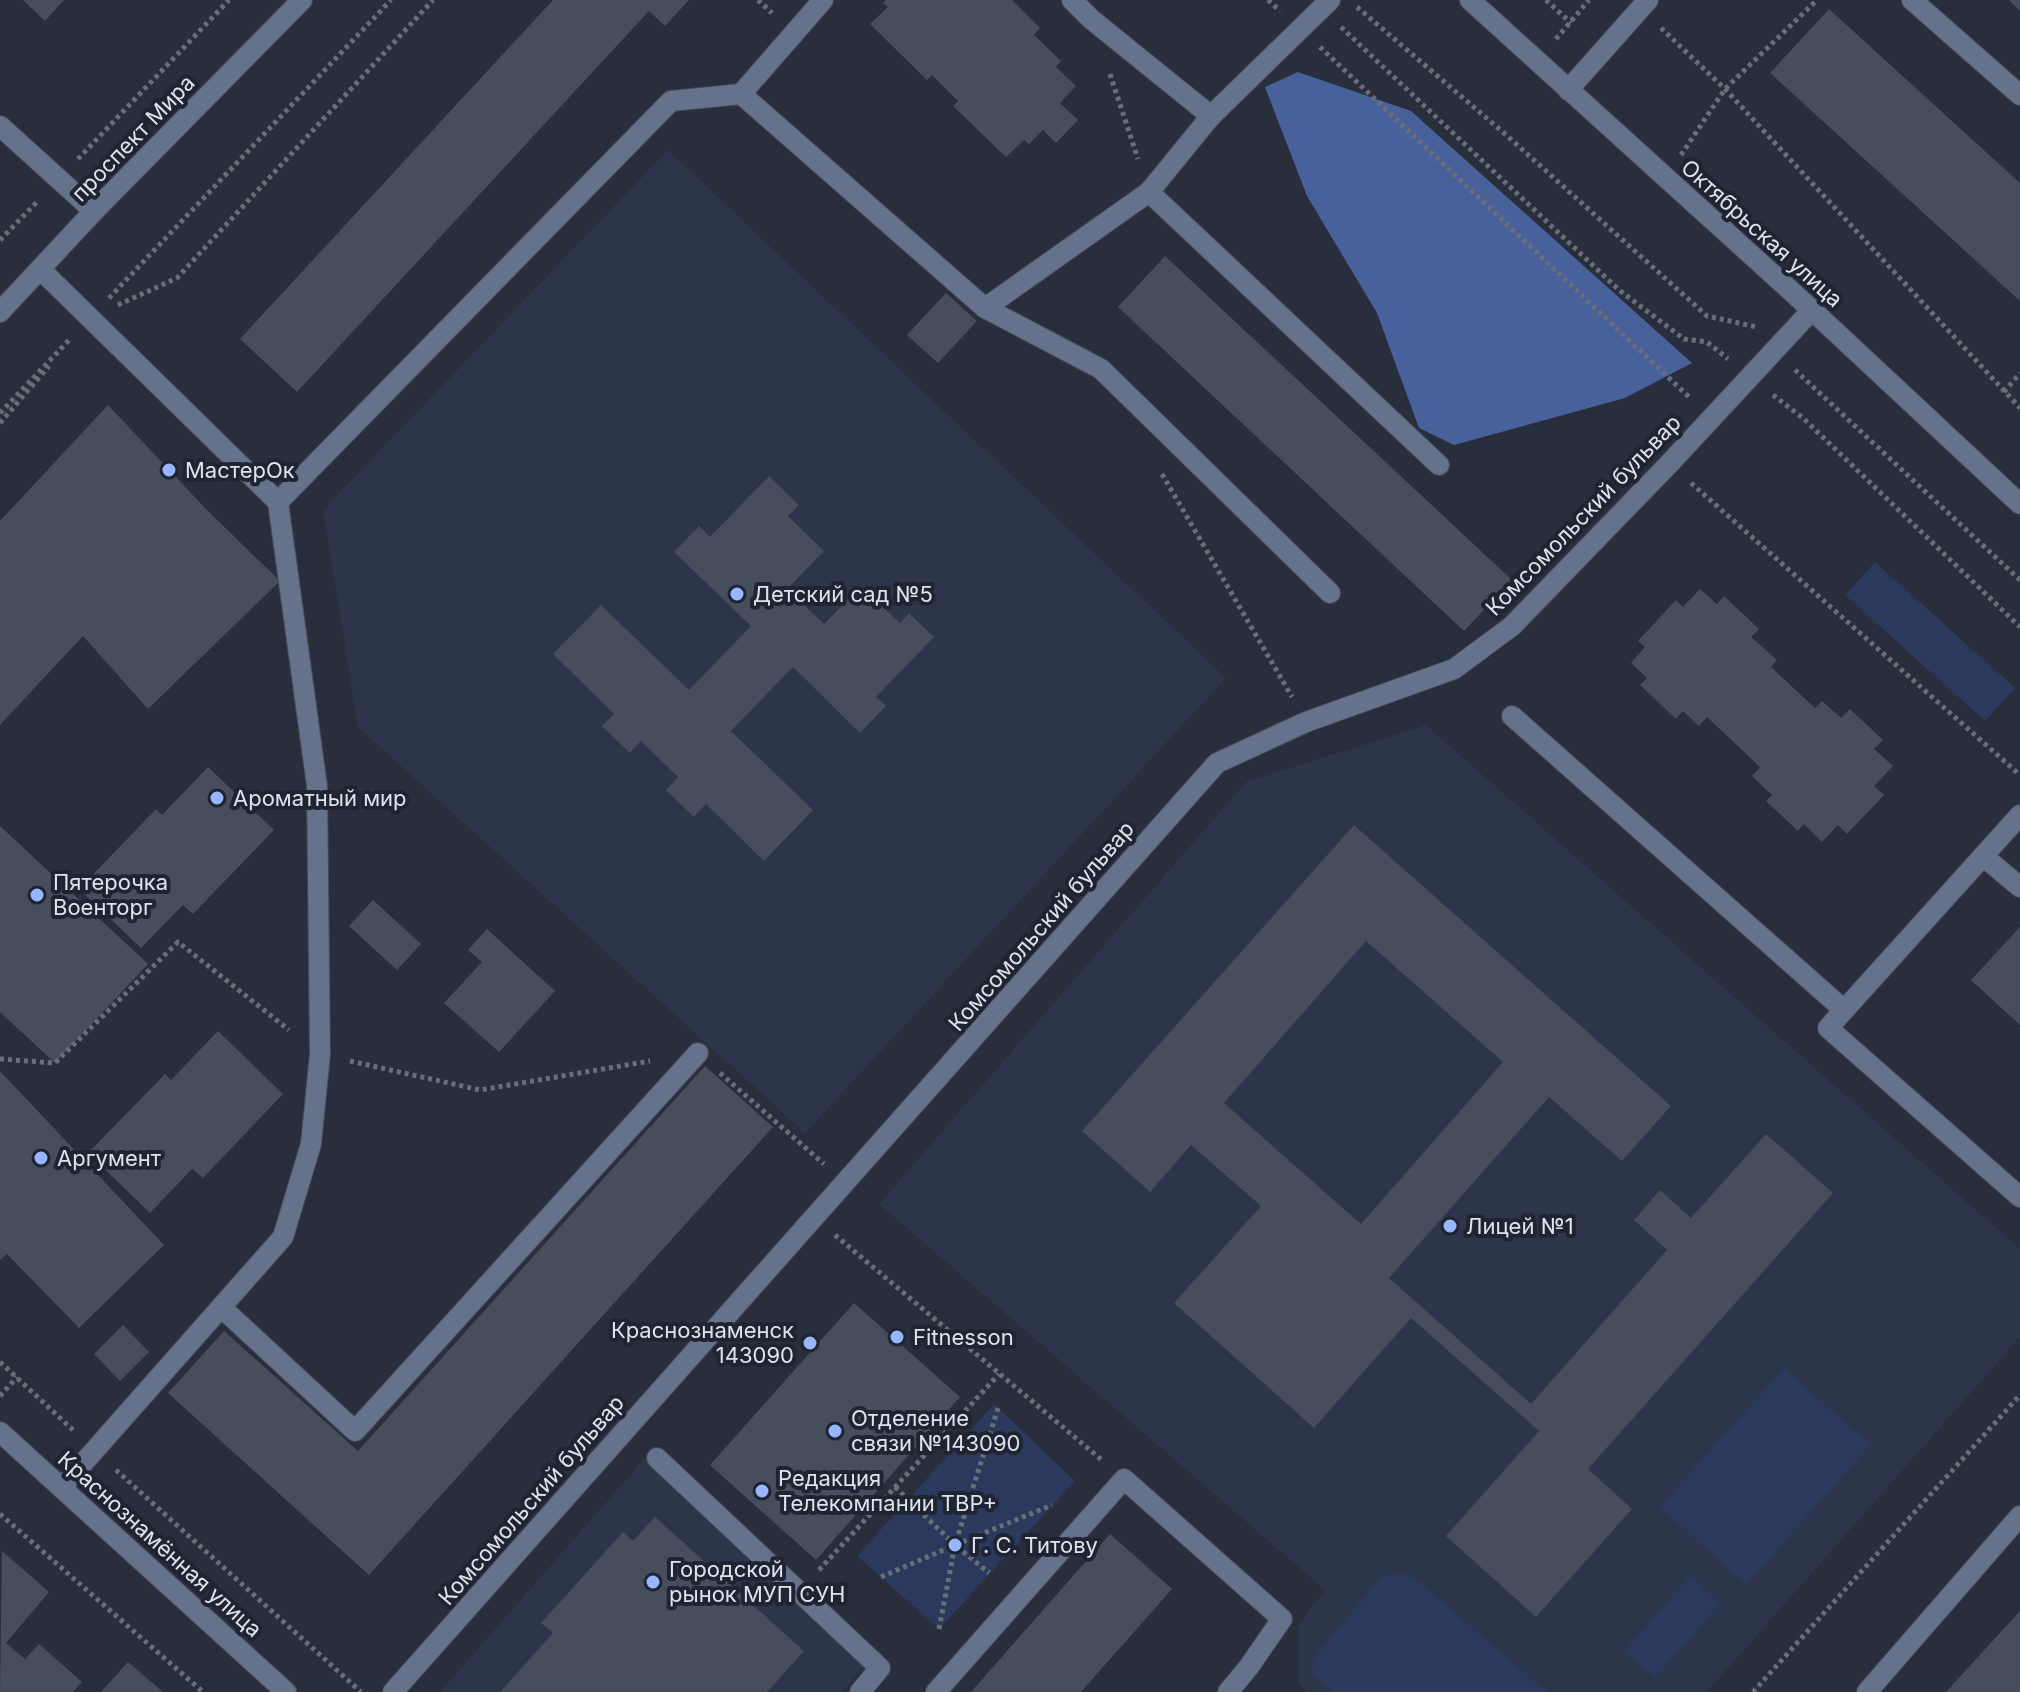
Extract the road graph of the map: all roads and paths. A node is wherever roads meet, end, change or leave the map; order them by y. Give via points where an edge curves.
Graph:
1 (229, 0) edge
2 (302, 0) edge
3 (391, 0) edge
4 (433, 0) edge
5 (823, 0) edge
6 (1072, 0) edge
7 (1268, 0) edge
8 (1348, 0) edge
9 (1470, 0) edge
10 (1546, 0) edge
11 (1589, 0) edge
12 (1817, 0) edge
13 (1912, 0) edge
14 (1326, 4) edge
15 (1644, 4) edge
16 (1091, 19) junction
17 (1571, 23) junction
18 (1302, 30) junction
19 (1535, 59) junction
20 (1725, 89) junction
21 (1568, 90) junction
22 (741, 94) junction
23 (2020, 95) edge
24 (1211, 116) junction
25 (0, 126) edge
26 (1666, 177) junction
27 (59, 179) junction
28 (1149, 192) junction
29 (94, 211) junction
30 (0, 240) edge
31 (40, 269) junction
32 (985, 308) junction
33 (1812, 310) junction
34 (0, 312) edge
35 (91, 317) junction
36 (1776, 348) junction
37 (2020, 373) edge
38 (1749, 377) junction
39 (2004, 392) junction
40 (2020, 408) edge
41 (0, 413) edge
42 (1711, 418) junction
43 (0, 423) edge
44 (1156, 464) dead end
45 (1669, 464) junction
46 (1439, 465) dead end
47 (278, 502) junction
48 (2020, 504) edge
49 (2020, 580) edge
50 (1330, 593) dead end
51 (2020, 627) edge
52 (1512, 716) dead end
53 (1306, 722) junction
54 (2020, 775) edge
55 (2020, 815) edge
56 (1983, 856) junction
57 (2020, 887) edge
58 (1844, 1010) junction
59 (698, 1053) junction
60 (320, 1054) junction
61 (0, 1059) edge
62 (846, 1183) junction
63 (2020, 1197) edge
64 (813, 1216) junction
65 (222, 1308) junction
66 (0, 1362) edge
67 (999, 1374) junction
68 (17, 1377) junction
69 (2020, 1395) edge
70 (0, 1396) edge
71 (998, 1408) dead end
72 (0, 1432) edge
73 (94, 1450) junction
74 (657, 1458) dead end
75 (1124, 1479) junction
76 (63, 1486) junction
77 (895, 1487) junction
78 (1052, 1505) dead end
79 (0, 1514) edge
80 (2020, 1516) edge
81 (955, 1545) junction
82 (989, 1573) dead end
83 (881, 1577) dead end
84 (799, 1592) junction
85 (939, 1629) dead end
86 (203, 1692) edge
87 (286, 1692) edge
88 (361, 1692) edge
89 (393, 1692) edge
90 (860, 1692) edge
91 (936, 1692) edge
92 (1228, 1692) edge
93 (1753, 1692) edge
94 (1867, 1692) edge

1 - 27 path
2 - 29 street, проспект Мира
3 - 35 path
4 - 35 path via 177,278
5 - 22 street
6 - 16 street
7 - 18 path
8 - 36 path via 1707,316 1758,328
9 - 19 street, Октябрьская улица
10 - 17 path
11 - 17 path
12 - 20 path
13 - 23 street
14 - 18 street
14 - 38 path via 1619,290 1684,339 1707,342
15 - 20 path
15 - 21 street
16 - 24 street
16 - 28 path
17 - 19 path
18 - 24 street
18 - 42 path
19 - 21 street, Октябрьская улица
20 - 26 path
20 - 39 path
21 - 26 street, Октябрьская улица
22 - 32 street
22 - 47 street via 671,101
24 - 28 street
25 - 27 street
26 - 33 street, Октябрьская улица
27 - 29 street
27 - 30 path
28 - 32 street
28 - 46 street
29 - 31 street, проспект Мира
31 - 34 street, проспект Мира
31 - 35 street
32 - 50 street via 1101,369
33 - 36 street, Комсомольский бульвар
33 - 48 street, Октябрьская улица
35 - 41 path
35 - 43 path
35 - 47 street
36 - 38 street, Комсомольский бульвар
36 - 49 path
37 - 39 path
38 - 42 street, Комсомольский бульвар
38 - 51 path via 1803,418
39 - 40 path
42 - 45 street, Комсомольский бульвар
44 - 53 path
45 - 53 street, Комсомольский бульвар via 1512,626 1454,669
45 - 54 path
47 - 60 street via 317,786
52 - 58 street
53 - 62 street, Комсомольский бульвар via 1217,763
55 - 56 street
56 - 57 street
56 - 58 street
58 - 63 street via 1828,1028
59 - 60 path via 480,1090
59 - 62 path
59 - 65 street via 355,1431
60 - 61 path via 178,942 55,1063
60 - 65 street via 311,1144 283,1237
62 - 64 street, Комсомольский бульвар
64 - 67 path
64 - 89 street, Комсомольский бульвар
65 - 73 street
66 - 68 path
67 - 75 path
67 - 77 path
68 - 70 path
68 - 73 path
69 - 93 path
71 - 81 path
72 - 76 street, Краснознамённая улица
73 - 76 street
73 - 88 path
74 - 84 street
75 - 91 street
75 - 92 street via 1282,1619
76 - 87 street, Краснознамённая улица
77 - 81 path
77 - 84 path
78 - 81 path
79 - 86 path
80 - 94 street
81 - 82 path
81 - 83 path
81 - 85 path
84 - 90 street via 880,1668

